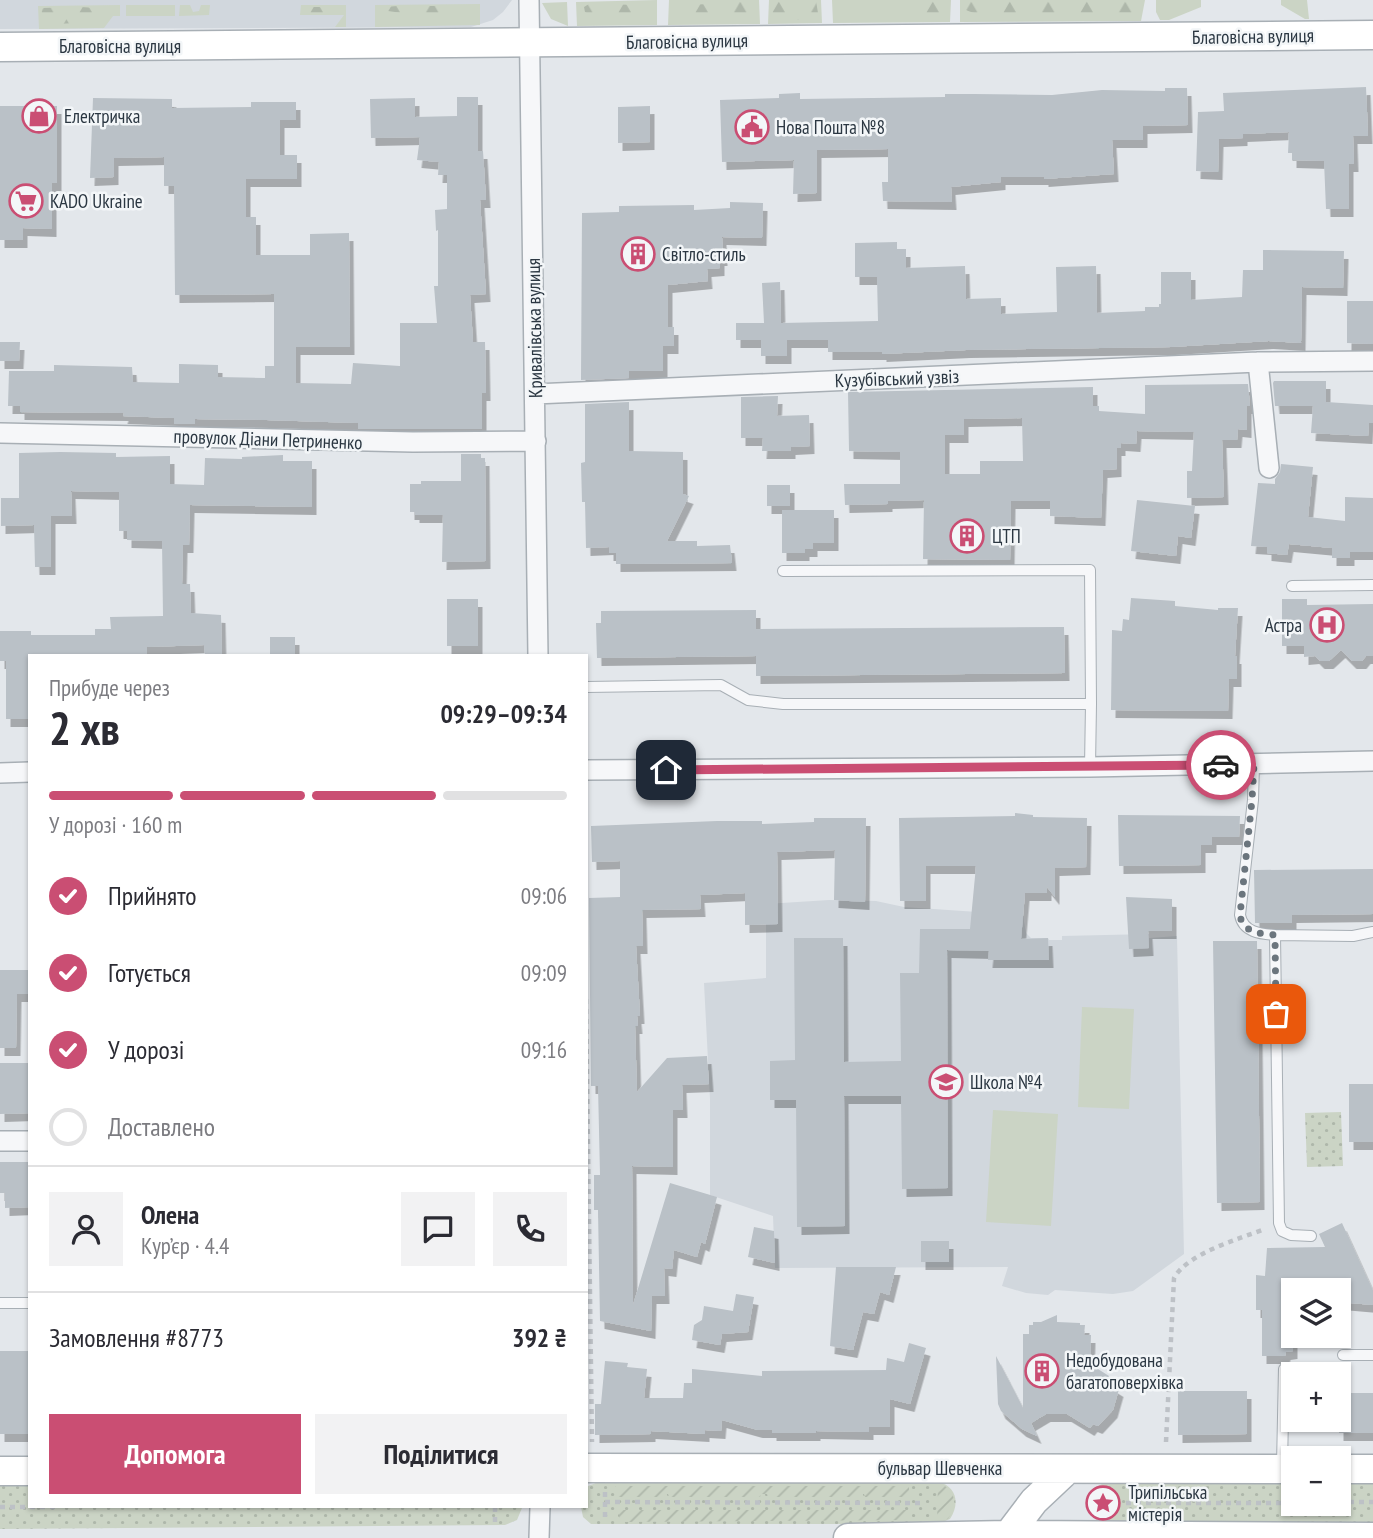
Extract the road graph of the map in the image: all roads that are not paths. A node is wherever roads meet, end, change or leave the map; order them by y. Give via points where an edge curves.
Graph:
1 (529, 0) edge
2 (1373, 34) edge
3 (531, 43) junction
4 (0, 47) edge
5 (1373, 361) edge
6 (1258, 362) junction
7 (535, 394) junction
8 (0, 433) edge
9 (536, 440) junction
10 (1269, 468) dead end
11 (783, 571) dead end
12 (1373, 585) edge
13 (1292, 586) dead end
14 (538, 654) edge
15 (588, 687) edge
16 (1091, 704) junction
17 (1373, 761) edge
18 (1254, 764) junction
19 (1090, 767) junction
20 (588, 770) edge
21 (28, 772) edge
22 (0, 773) edge
23 (1373, 932) edge
24 (1275, 935) junction
25 (0, 1141) edge
26 (28, 1141) edge
27 (1311, 1236) dead end
28 (0, 1303) edge
29 (28, 1303) edge
30 (1343, 1355) dead end
31 (1373, 1355) edge
32 (594, 1465) edge
33 (1068, 1469) junction
34 (1281, 1469) edge
35 (1351, 1469) edge
36 (1373, 1469) edge
37 (0, 1471) edge
38 (28, 1471) edge
39 (540, 1508) edge
40 (1373, 1536) edge
41 (1007, 1537) edge
42 (539, 1538) edge
43 (848, 1538) edge

1 - 3 street, Кривалівська вулиця
2 - 3 main road, Благовісна вулиця
3 - 4 main road, Благовісна вулиця
3 - 7 street, Кривалівська вулиця
5 - 6 street, Кузубівський узвіз
6 - 7 street, Кузубівський узвіз
6 - 10 street
7 - 9 street, Кривалівська вулиця
8 - 9 street, провулок Діани Петриненко via 413,442
9 - 14 street, Кривалівська вулиця
11 - 16 lane via 1090,570
12 - 13 lane
15 - 16 lane via 721,685 748,700 783,704
16 - 19 lane
17 - 18 street
18 - 19 street
18 - 24 lane via 1240,915 1248,929
19 - 20 street
21 - 22 street
23 - 24 lane
24 - 27 lane via 1279,1223 1282,1231 1291,1235
25 - 26 street
28 - 29 lane
30 - 31 lane
32 - 33 main road, бульвар Шевченка
33 - 34 main road, бульвар Шевченка
33 - 41 main road via 1034,1501
35 - 36 main road
37 - 38 main road
39 - 42 street
40 - 41 main road
41 - 43 main road

